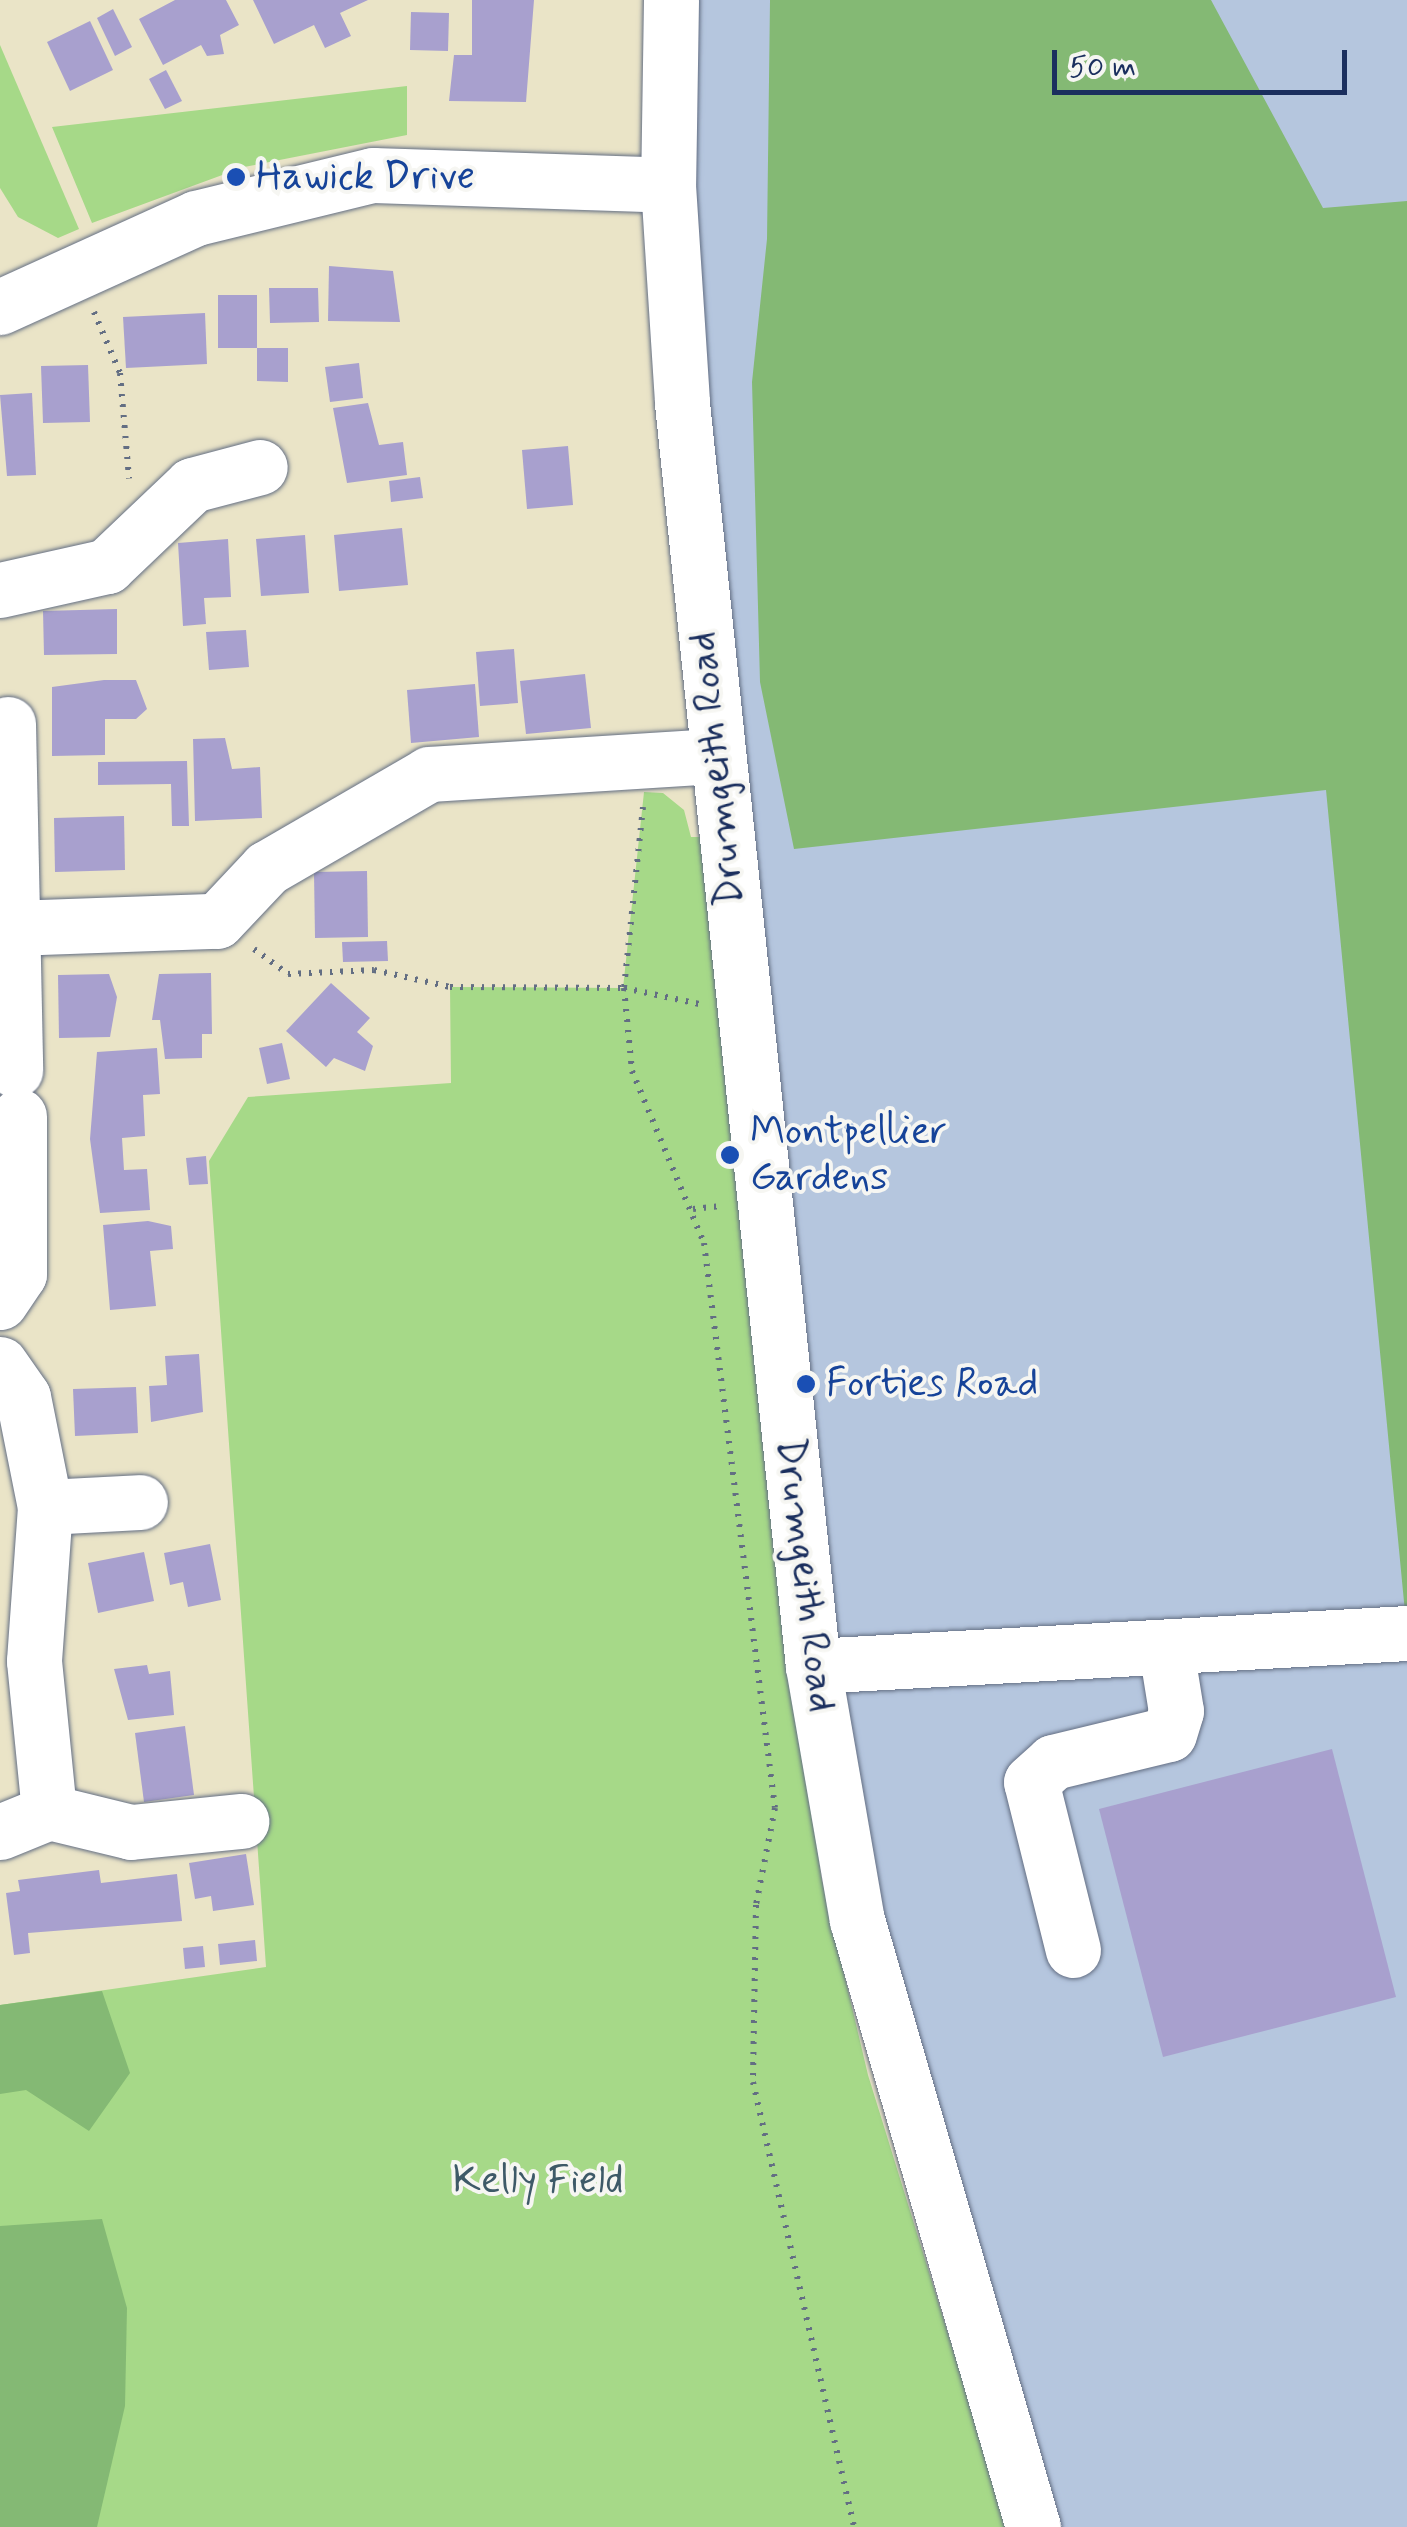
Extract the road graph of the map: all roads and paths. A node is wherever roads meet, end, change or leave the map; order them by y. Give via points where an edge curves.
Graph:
1 (672, 0) edge
2 (668, 185) junction
3 (6, 286) edge
4 (94, 311) dead end
5 (260, 467) dead end
6 (135, 540) junction
7 (0, 590) edge
8 (8, 724) dead end
9 (714, 756) junction
10 (647, 763) junction
11 (217, 921) junction
12 (12, 928) junction
13 (624, 988) junction
14 (743, 1022) junction
15 (10, 1288) edge
16 (0, 1364) edge
17 (140, 1502) dead end
18 (46, 1507) junction
19 (1407, 1632) edge
20 (1166, 1648) junction
21 (813, 1666) junction
22 (241, 1821) dead end
23 (24, 1822) edge
24 (1072, 1950) dead end
25 (854, 2527) edge
26 (1033, 2527) edge

1 - 2 street, Drumgeith Road
2 - 3 street via 373,175 196,218
2 - 9 street, Drumgeith Road
4 - 6 path via 120,374
5 - 6 street via 192,485
6 - 7 street via 107,566
8 - 12 street
9 - 10 street
9 - 14 street, Drumgeith Road
10 - 11 street via 430,774 267,868
10 - 13 path
11 - 12 street
11 - 13 path via 288,974 374,970 450,987
12 - 15 street via 17,1093
13 - 14 path via 677,995
13 - 25 path via 632,1071 704,1243 775,1808 756,1904 753,2082
14 - 21 street, Drumgeith Road
16 - 18 street via 23,1397
17 - 18 street
18 - 23 street
19 - 20 street
20 - 21 street
20 - 24 street via 1176,1711 1168,1734 1053,1762 1032,1782
21 - 26 street, Drumgeith Road via 857,1920
22 - 23 street via 132,1832

